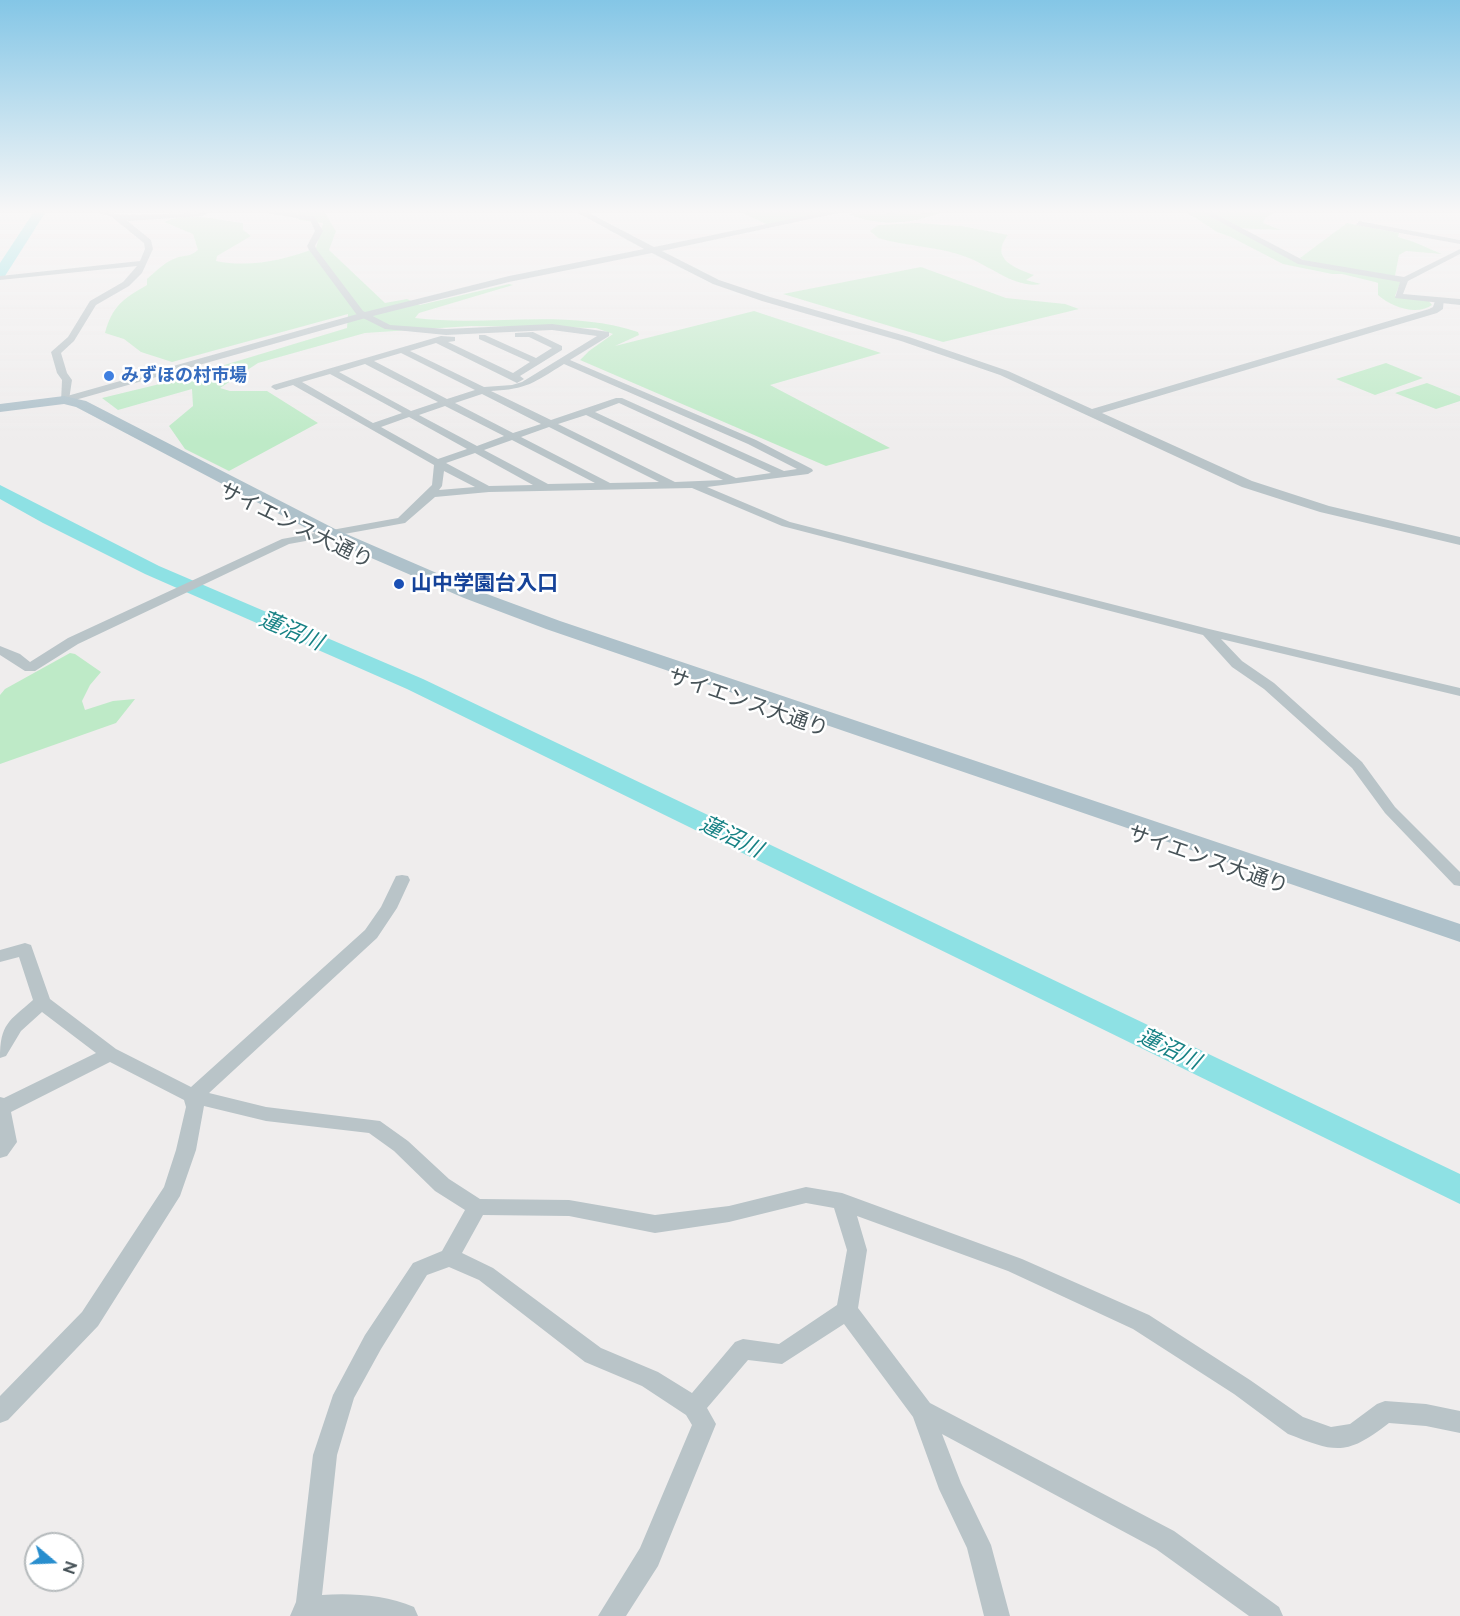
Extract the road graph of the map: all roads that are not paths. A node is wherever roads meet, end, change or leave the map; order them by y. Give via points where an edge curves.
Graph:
1 (117, 288) edge
2 (342, 288) edge
3 (473, 288) edge
4 (734, 288) edge
5 (1401, 288) edge
6 (1440, 300) junction
7 (1460, 302) edge
8 (365, 315) junction
9 (482, 337) junction
10 (437, 340) junction
11 (403, 351) junction
12 (562, 360) junction
13 (366, 361) junction
14 (537, 362) junction
15 (331, 371) junction
16 (514, 376) junction
17 (294, 382) junction
18 (276, 387) dead end
19 (488, 389) junction
20 (64, 400) junction
21 (446, 403) junction
22 (0, 408) edge
23 (586, 411) junction
24 (1091, 413) junction
25 (411, 414) junction
26 (550, 424) junction
27 (373, 426) junction
28 (676, 426) junction
29 (664, 430) dead end
30 (653, 434) dead end
31 (512, 437) junction
32 (642, 438) junction
33 (476, 449) junction
34 (438, 463) junction
35 (784, 475) junction
36 (736, 482) junction
37 (674, 485) junction
38 (692, 485) junction
39 (607, 486) junction
40 (547, 488) junction
41 (488, 490) junction
42 (428, 496) junction
43 (322, 535) junction
44 (1460, 541) edge
45 (1207, 632) junction
46 (0, 650) edge
47 (1460, 692) edge
48 (402, 880) dead end
49 (1460, 881) edge
50 (1460, 933) edge
51 (1460, 948) edge
52 (0, 956) edge
53 (42, 1002) junction
54 (0, 1052) edge
55 (110, 1054) junction
56 (193, 1096) junction
57 (1, 1106) edge
58 (0, 1150) edge
59 (842, 1202) junction
60 (477, 1207) junction
61 (449, 1257) junction
62 (847, 1310) junction
63 (694, 1407) junction
64 (922, 1411) junction
65 (0, 1412) edge
66 (1460, 1422) edge
67 (305, 1613) edge
68 (405, 1616) edge
69 (611, 1616) edge
70 (998, 1616) edge
71 (1270, 1616) edge

1 - 20 street via 93,303 71,339 56,352 67,380
2 - 8 street
3 - 8 street
4 - 24 street via 1004,373
5 - 6 street via 1398,296
6 - 7 street
6 - 24 street via 1438,309 1433,311
8 - 12 street via 388,327 421,331 552,327 606,334
8 - 20 street
9 - 10 street
9 - 14 street
9 - 14 street via 530,334 559,348
10 - 11 street
10 - 16 street
11 - 13 street
11 - 19 street
12 - 19 street via 520,386
12 - 35 street via 752,442 807,471
13 - 15 street
13 - 21 street
14 - 16 street
15 - 17 street
15 - 25 street
16 - 19 street via 519,379
17 - 18 street
17 - 27 street
19 - 21 street
19 - 26 street
20 - 22 main road, サイエンス大通り
20 - 43 main road, サイエンス大通り via 91,409
21 - 25 street
21 - 31 street
23 - 26 street
23 - 28 street via 619,400
23 - 32 street
24 - 44 street via 1258,488 1325,509
25 - 27 street
25 - 33 street
26 - 31 street
26 - 37 street
27 - 34 street
28 - 29 street
28 - 35 street
30 - 32 street
31 - 33 street
31 - 39 street
32 - 36 street
33 - 34 street
33 - 40 street
34 - 41 street
34 - 42 street via 437,486
35 - 36 street
36 - 38 street
37 - 38 street
37 - 39 street
38 - 45 street via 786,524
39 - 40 street
40 - 41 street
41 - 42 street
42 - 43 street via 401,521
43 - 46 street via 286,541 73,640 30,668
43 - 50 main road, サイエンス大通り via 554,625
43 - 51 main road, サイエンス大通り via 411,581 566,640
45 - 47 street
45 - 49 street via 1238,664 1269,686 1357,765 1390,810
48 - 56 street via 371,934
52 - 53 street via 25,949
53 - 54 street via 15,1026
53 - 55 street
55 - 56 street
55 - 57 street
56 - 60 street via 266,1114 373,1125 442,1185
56 - 65 street via 195,1107 173,1190 90,1319
57 - 58 street via 7,1142
59 - 60 street via 806,1195 729,1214 655,1224 569,1208
59 - 62 street via 857,1250
59 - 66 street via 1015,1265 1141,1322 1296,1426 1317,1434 1331,1438 1355,1435 1385,1412
60 - 61 street
61 - 63 street via 486,1274 593,1355 650,1379
61 - 67 street via 420,1269 344,1395 325,1455
62 - 63 street via 782,1354 743,1349
62 - 64 street
63 - 69 street via 704,1424 649,1557
64 - 70 street via 951,1489 979,1545
64 - 71 street via 1165,1540
67 - 68 street via 348,1606

